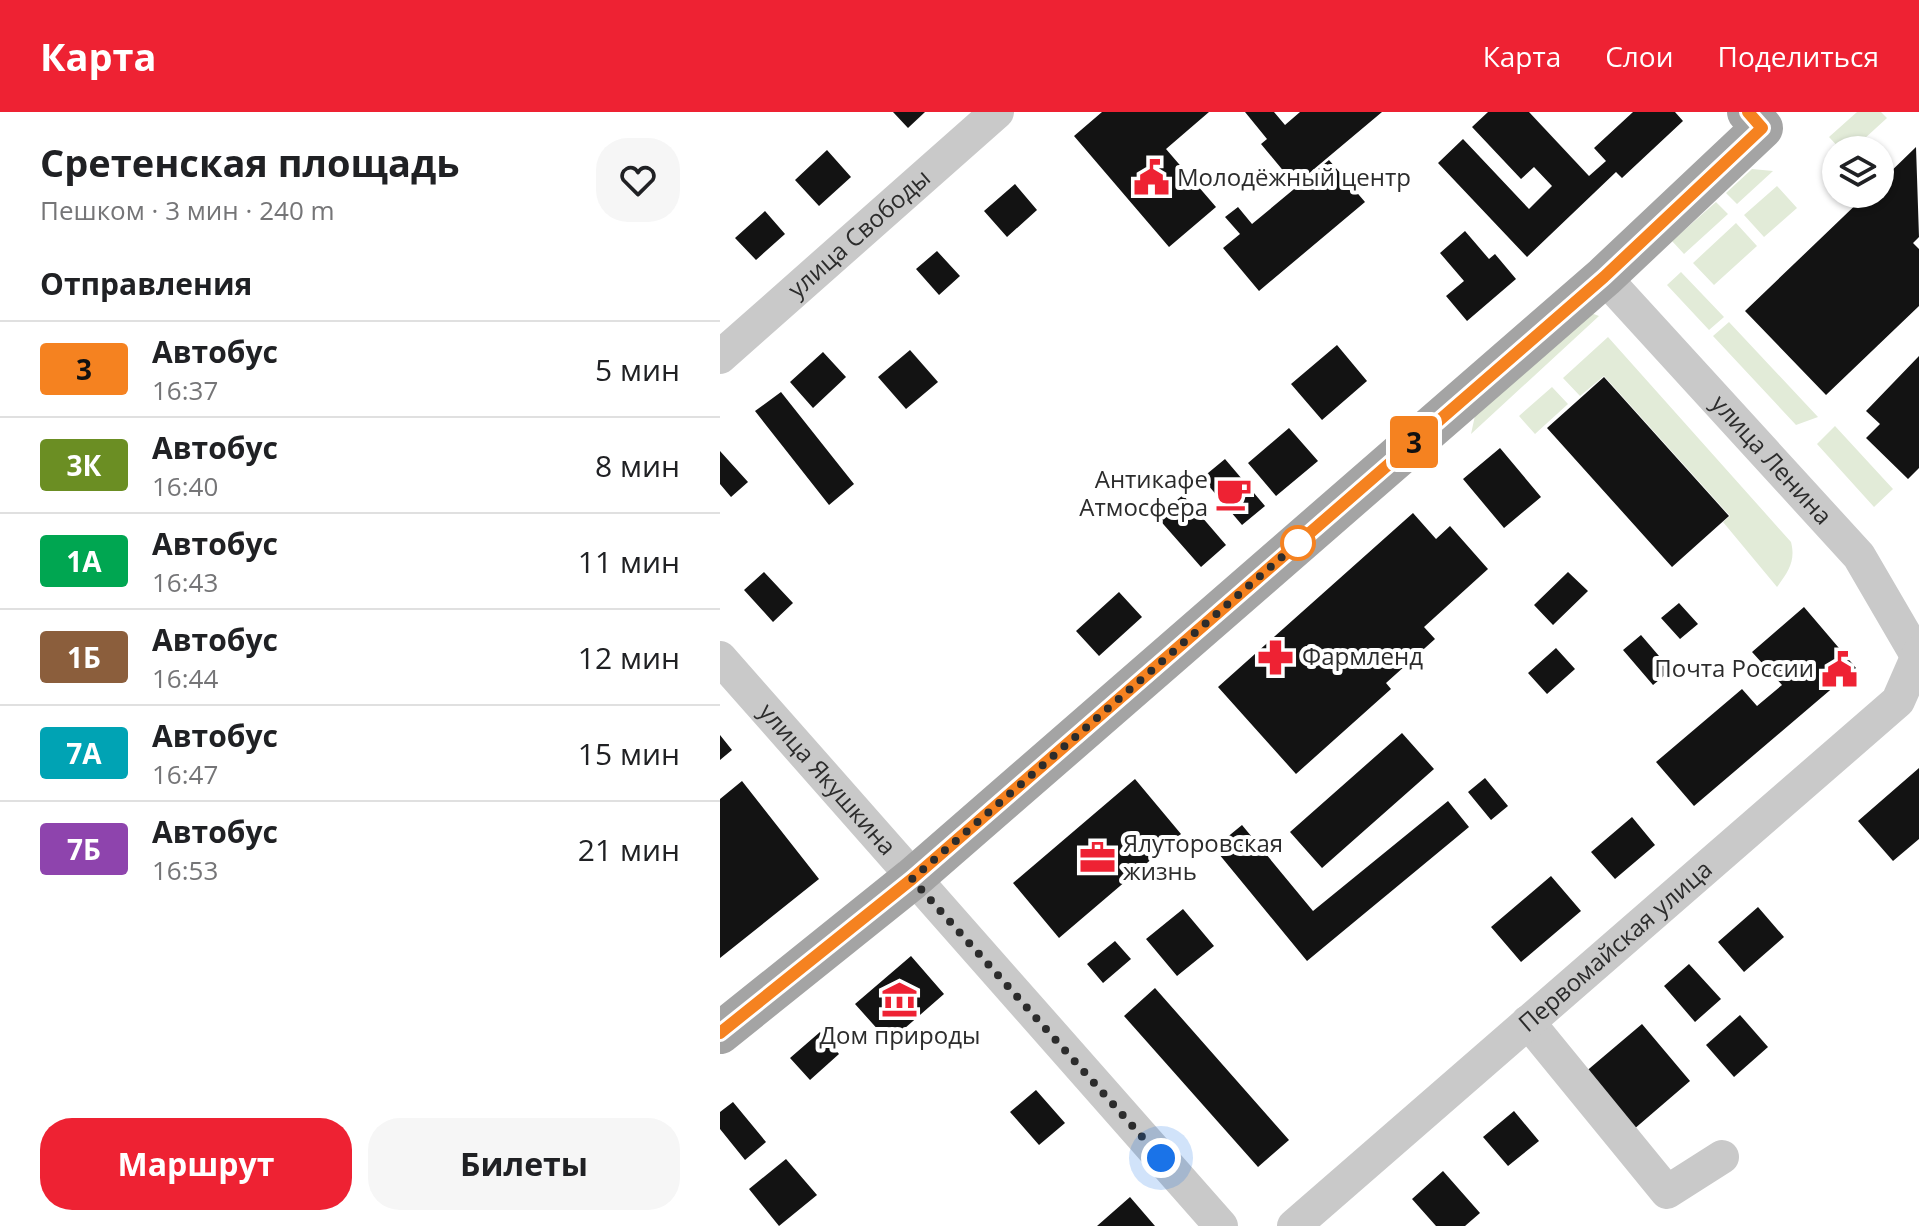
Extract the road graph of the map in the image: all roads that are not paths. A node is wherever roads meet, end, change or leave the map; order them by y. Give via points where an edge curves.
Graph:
1 (997, 112) edge
2 (1763, 117) edge
3 (1604, 277) junction
4 (720, 357) edge
5 (1918, 656) edge
6 (720, 658) edge
7 (912, 879) junction
8 (1528, 1022) junction
9 (720, 1033) edge
10 (1722, 1157) dead end
11 (1221, 1226) edge
12 (1294, 1226) edge

1 - 4 street, улица Свободы
2 - 3 main road
3 - 5 street, улица Ленина via 1859,556
3 - 7 main road
5 - 8 street, Первомайская улица via 1898,701
6 - 7 street, улица Якушкина
7 - 9 main road
7 - 11 street, улица Якушкина
8 - 10 street via 1667,1192
8 - 12 street, Первомайская улица

